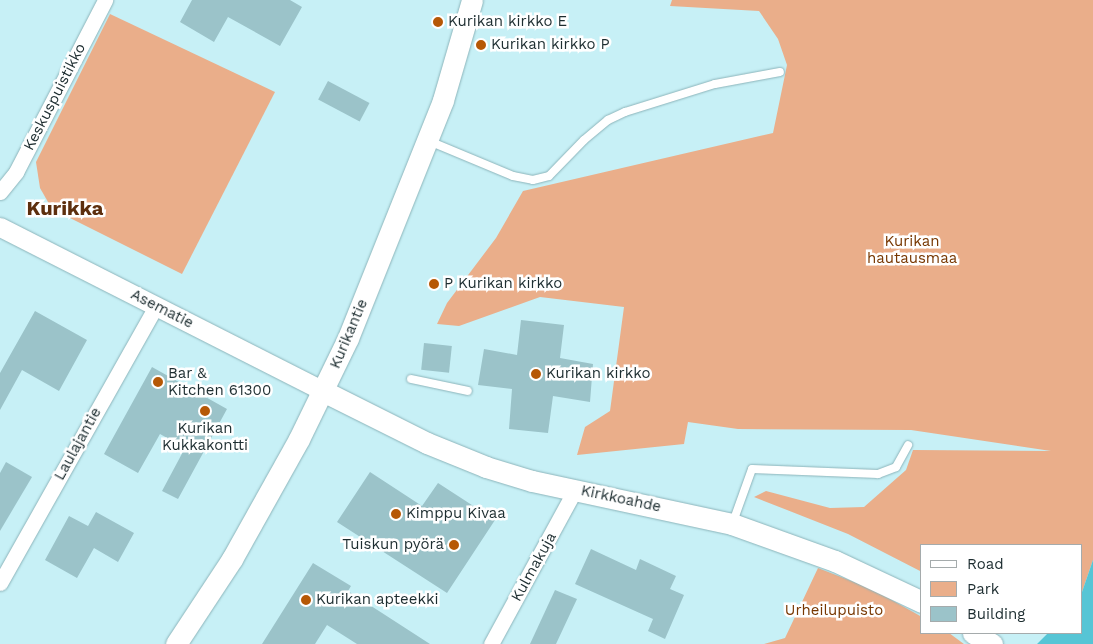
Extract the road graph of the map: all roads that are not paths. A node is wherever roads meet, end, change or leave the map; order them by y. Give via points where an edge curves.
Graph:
1 (105, 0) edge
2 (472, 0) edge
3 (780, 72) dead end
4 (427, 140) junction
5 (0, 192) edge
6 (0, 227) edge
7 (156, 306) junction
8 (410, 379) dead end
9 (324, 391) junction
10 (468, 391) dead end
11 (908, 445) dead end
12 (575, 490) junction
13 (732, 524) junction
14 (0, 583) edge
15 (920, 601) edge
16 (176, 644) edge
17 (491, 644) edge

1 - 5 street, Keskuspuistikko via 16,172
2 - 4 main road, Kurikantie via 443,100
3 - 4 lane via 715,84 625,112 608,120 584,140 549,176 533,180 512,176
4 - 9 main road, Kurikantie
6 - 7 street, Asematie
7 - 9 street, Asematie
7 - 14 street, Laulajantie
8 - 10 lane
9 - 12 main road, Kirkkoahde via 427,443 486,467
9 - 16 main road, Kurikantie via 232,559
11 - 13 lane via 896,467 878,474 752,469
12 - 13 main road, Kirkkoahde
12 - 17 street, Kulmakuja
13 - 15 main road, Kirkkoahde via 835,561

